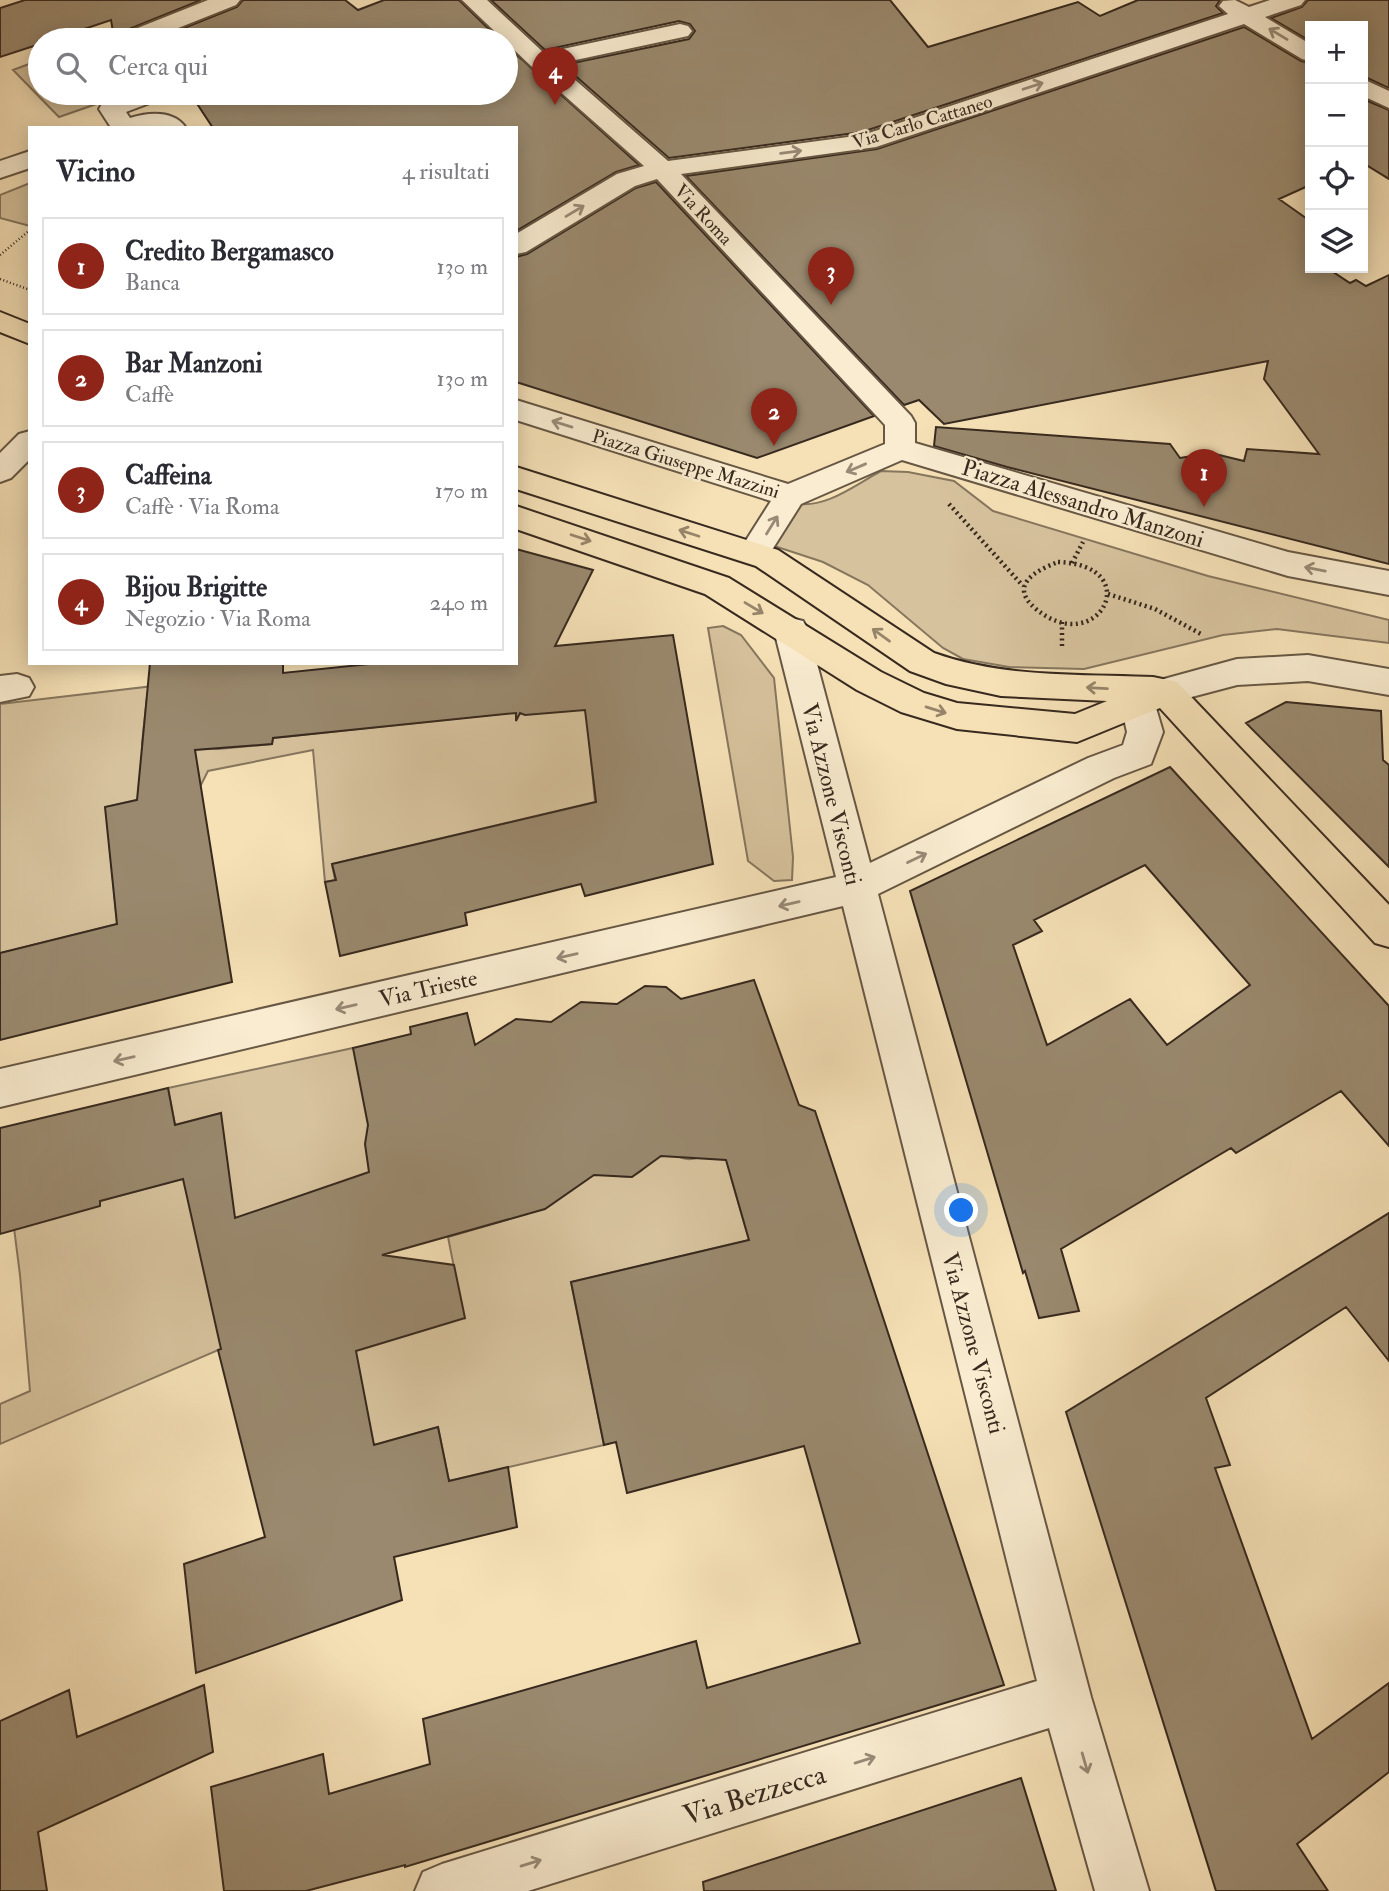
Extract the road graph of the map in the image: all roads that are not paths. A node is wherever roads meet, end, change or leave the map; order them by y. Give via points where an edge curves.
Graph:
1 (228, 0) edge
2 (474, 0) edge
3 (1220, 0) edge
4 (1293, 0) edge
5 (1246, 15) junction
6 (158, 28) edge
7 (504, 28) edge
8 (680, 32) dead end
9 (518, 41) edge
10 (1305, 51) edge
11 (539, 61) junction
12 (1368, 89) edge
13 (1389, 102) edge
14 (124, 105) edge
15 (122, 126) edge
16 (128, 126) edge
17 (173, 126) edge
18 (28, 160) edge
19 (662, 169) junction
20 (0, 170) edge
21 (518, 245) edge
22 (0, 321) edge
23 (28, 334) edge
24 (0, 346) edge
25 (28, 355) edge
26 (518, 411) edge
27 (28, 443) edge
28 (900, 450) junction
29 (0, 471) edge
30 (518, 479) edge
31 (790, 496) junction
32 (518, 517) edge
33 (754, 553) junction
34 (1385, 583) edge
35 (791, 630) junction
36 (1389, 682) edge
37 (1151, 696) junction
38 (855, 888) junction
39 (1389, 931) edge
40 (0, 1088) edge
41 (1066, 1697) junction
42 (442, 1891) edge
43 (1122, 1891) edge

1 - 6 street
2 - 7 street, Via Roma
3 - 5 street
4 - 5 street, Via Carlo Cattaneo
10 -> 5 street
19 -> 5 street, Via Carlo Cattaneo via 866,142
8 - 11 street
9 - 11 street, Via Roma
11 - 19 street, Via Roma
12 - 13 street
14 - 15 street via 111,110
16 - 17 street via 160,120
18 - 20 street
21 -> 19 street, Via Carlo Cattaneo via 626,180
19 - 28 street, Via Roma via 900,424
22 - 23 main road
24 - 25 main road
31 -> 26 street, Piazza Giuseppe Mazzini
27 - 29 street
28 -> 31 street
34 -> 28 street, Piazza Alessandro Manzoni via 1288,564
33 -> 30 main road
33 -> 31 street, Piazza Giuseppe Mazzini
32 -> 35 main road via 717,586
37 -> 33 main road via 958,676 922,662 824,594
35 -> 37 main road via 869,681 914,703 957,716 1077,728
35 - 38 street, Via Azzone Visconti
36 - 37 street via 1308,668 1237,672
38 -> 37 street, Via Trieste via 1138,754
37 - 39 main road
38 -> 40 street, Via Trieste
38 - 41 street, Via Azzone Visconti
42 -> 41 street, Via Bezzecca
41 -> 43 street, Via Azzone Visconti

